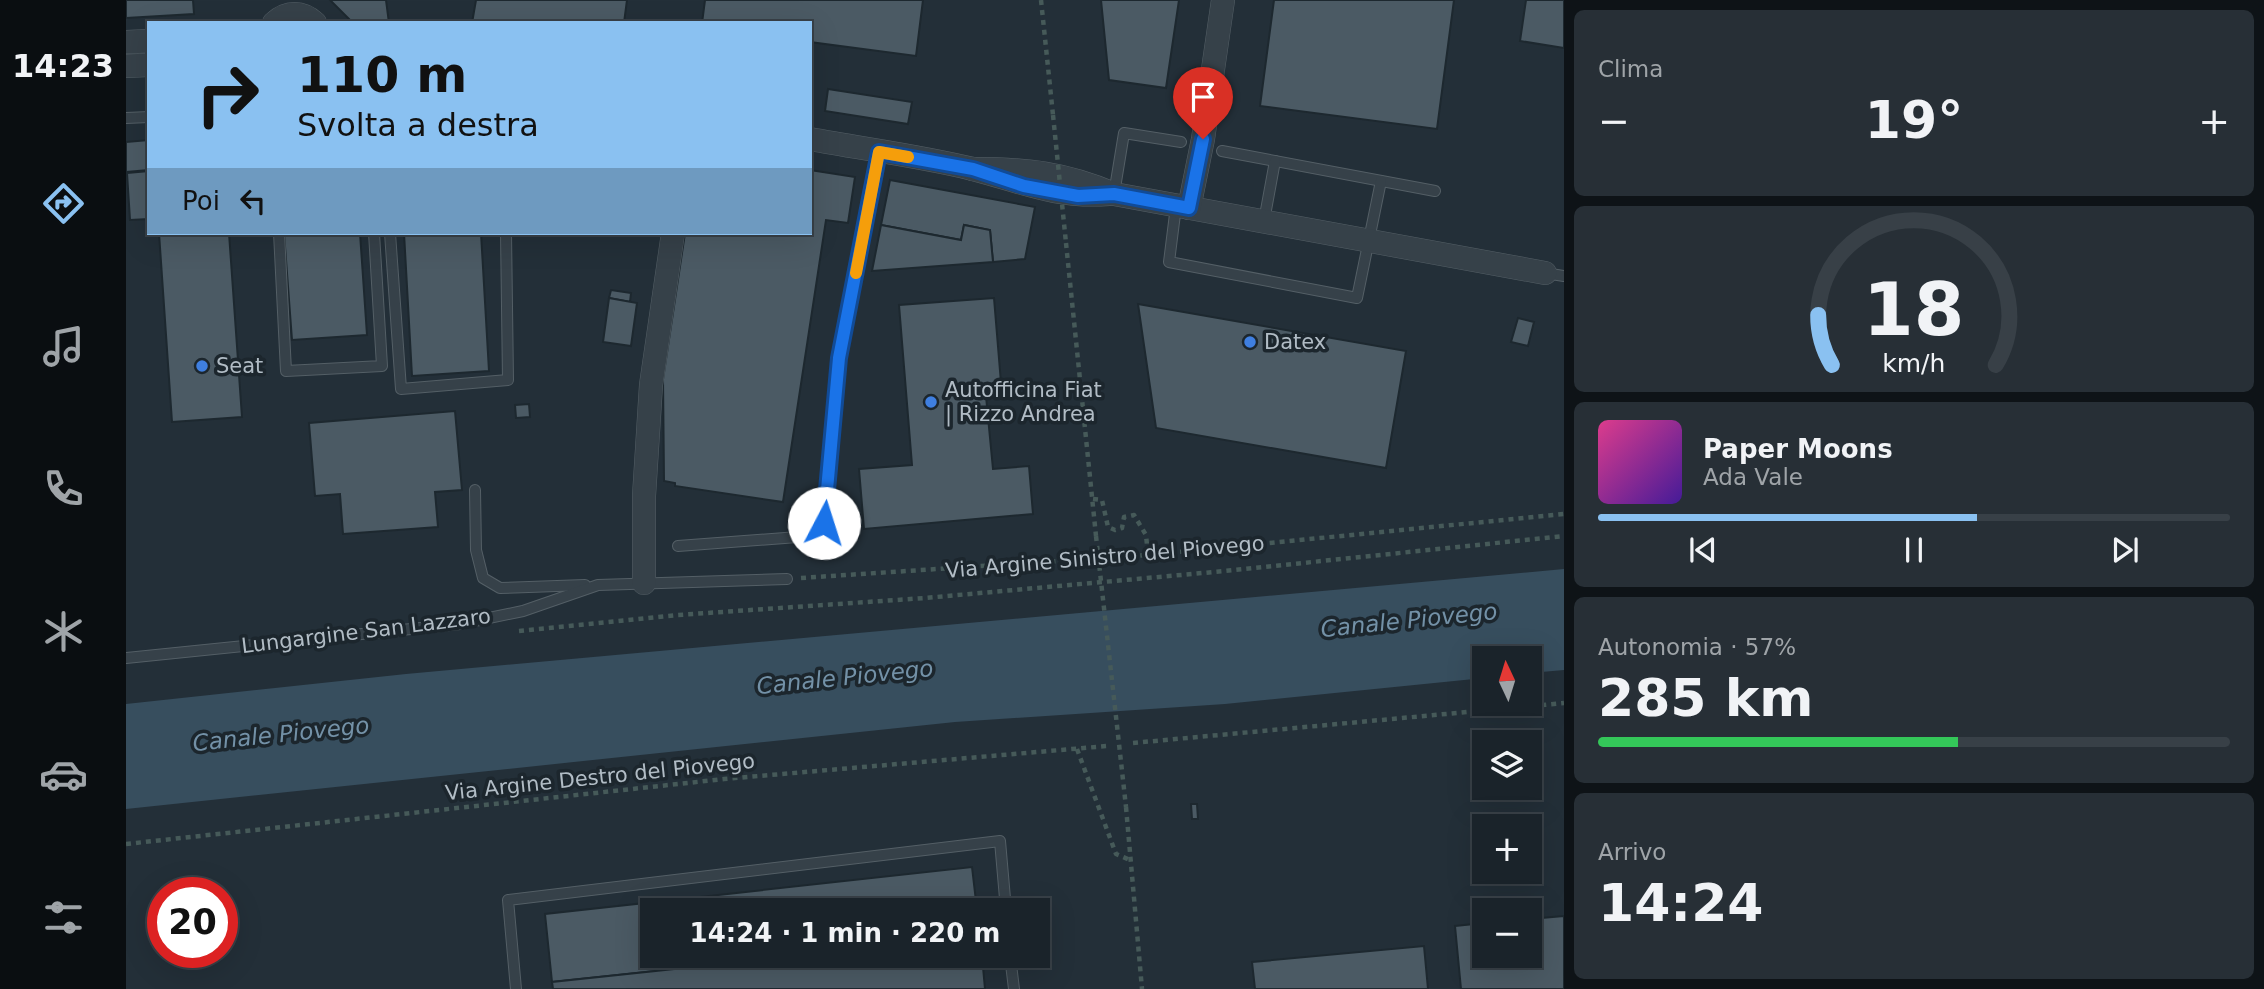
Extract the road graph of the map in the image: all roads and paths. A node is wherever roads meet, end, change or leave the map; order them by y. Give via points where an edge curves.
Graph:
1 (1041, 0) edge
2 (1223, 0) edge
3 (302, 12) edge
4 (277, 21) edge
5 (147, 41) edge
6 (126, 42) edge
7 (147, 65) edge
8 (126, 66) edge
9 (147, 117) edge
10 (126, 118) edge
11 (812, 139) edge
12 (1181, 142) dead end
13 (1222, 151) dead end
14 (879, 152) junction
15 (1275, 161) junction
16 (1381, 181) junction
17 (1435, 191) dead end
18 (1114, 194) junction
19 (1182, 207) junction
20 (1264, 221) junction
21 (279, 235) edge
22 (374, 235) edge
23 (390, 235) edge
24 (506, 235) edge
25 (673, 235) edge
26 (1369, 241) junction
27 (1554, 274) edge
28 (475, 490) dead end
29 (1093, 499) junction
30 (1564, 514) edge
31 (1564, 536) edge
32 (678, 546) dead end
33 (1148, 555) junction
34 (787, 579) joint
35 (644, 583) junction
36 (598, 585) junction
37 (510, 631) dead end
38 (126, 658) edge
39 (1564, 703) edge
40 (1133, 743) dead end
41 (1107, 746) dead end
42 (1077, 748) junction
43 (126, 844) edge
44 (1130, 860) junction
45 (1005, 898) edge
46 (1011, 968) edge
47 (516, 989) edge
48 (1013, 989) edge
49 (1142, 989) edge

1 - 29 path, bridge
2 - 19 street via 1203,139
3 - 4 street
5 - 6 street
7 - 8 street
9 - 10 lane
11 - 14 street
12 - 18 lane via 1124,133
13 - 15 lane
14 - 18 street via 973,169 1027,169 1078,179
14 - 32 lane via 839,358 824,523 811,536
15 - 16 lane
15 - 20 lane
16 - 17 lane
16 - 26 lane
18 - 19 street
19 - 20 street
19 - 26 lane via 1169,262 1357,298
20 - 26 street
21 - 22 lane via 286,371 382,366
23 - 24 lane via 401,389 508,380
25 - 35 street via 651,385
26 - 27 street
28 - 36 lane via 476,550 483,578 500,588
29 - 33 path via 1102,500 1108,527 1115,530 1122,528 1124,517 1134,515 1146,535
29 - 44 path, bridge
30 - 33 path, Via Argine Sinistro del Piovego
31 - 37 path via 1185,574
33 - 34 path, Via Argine Sinistro del Piovego
34 - 35 lane
35 - 36 lane, Lungargine San Lazzaro
36 - 38 lane, Lungargine San Lazzaro via 523,611 460,624
39 - 40 path
41 - 42 path, Via Argine Destro del Piovego
42 - 43 path, Via Argine Destro del Piovego via 724,779
42 - 44 path via 1116,854
44 - 49 path
45 - 47 lane via 1000,841 508,900
46 - 48 lane

